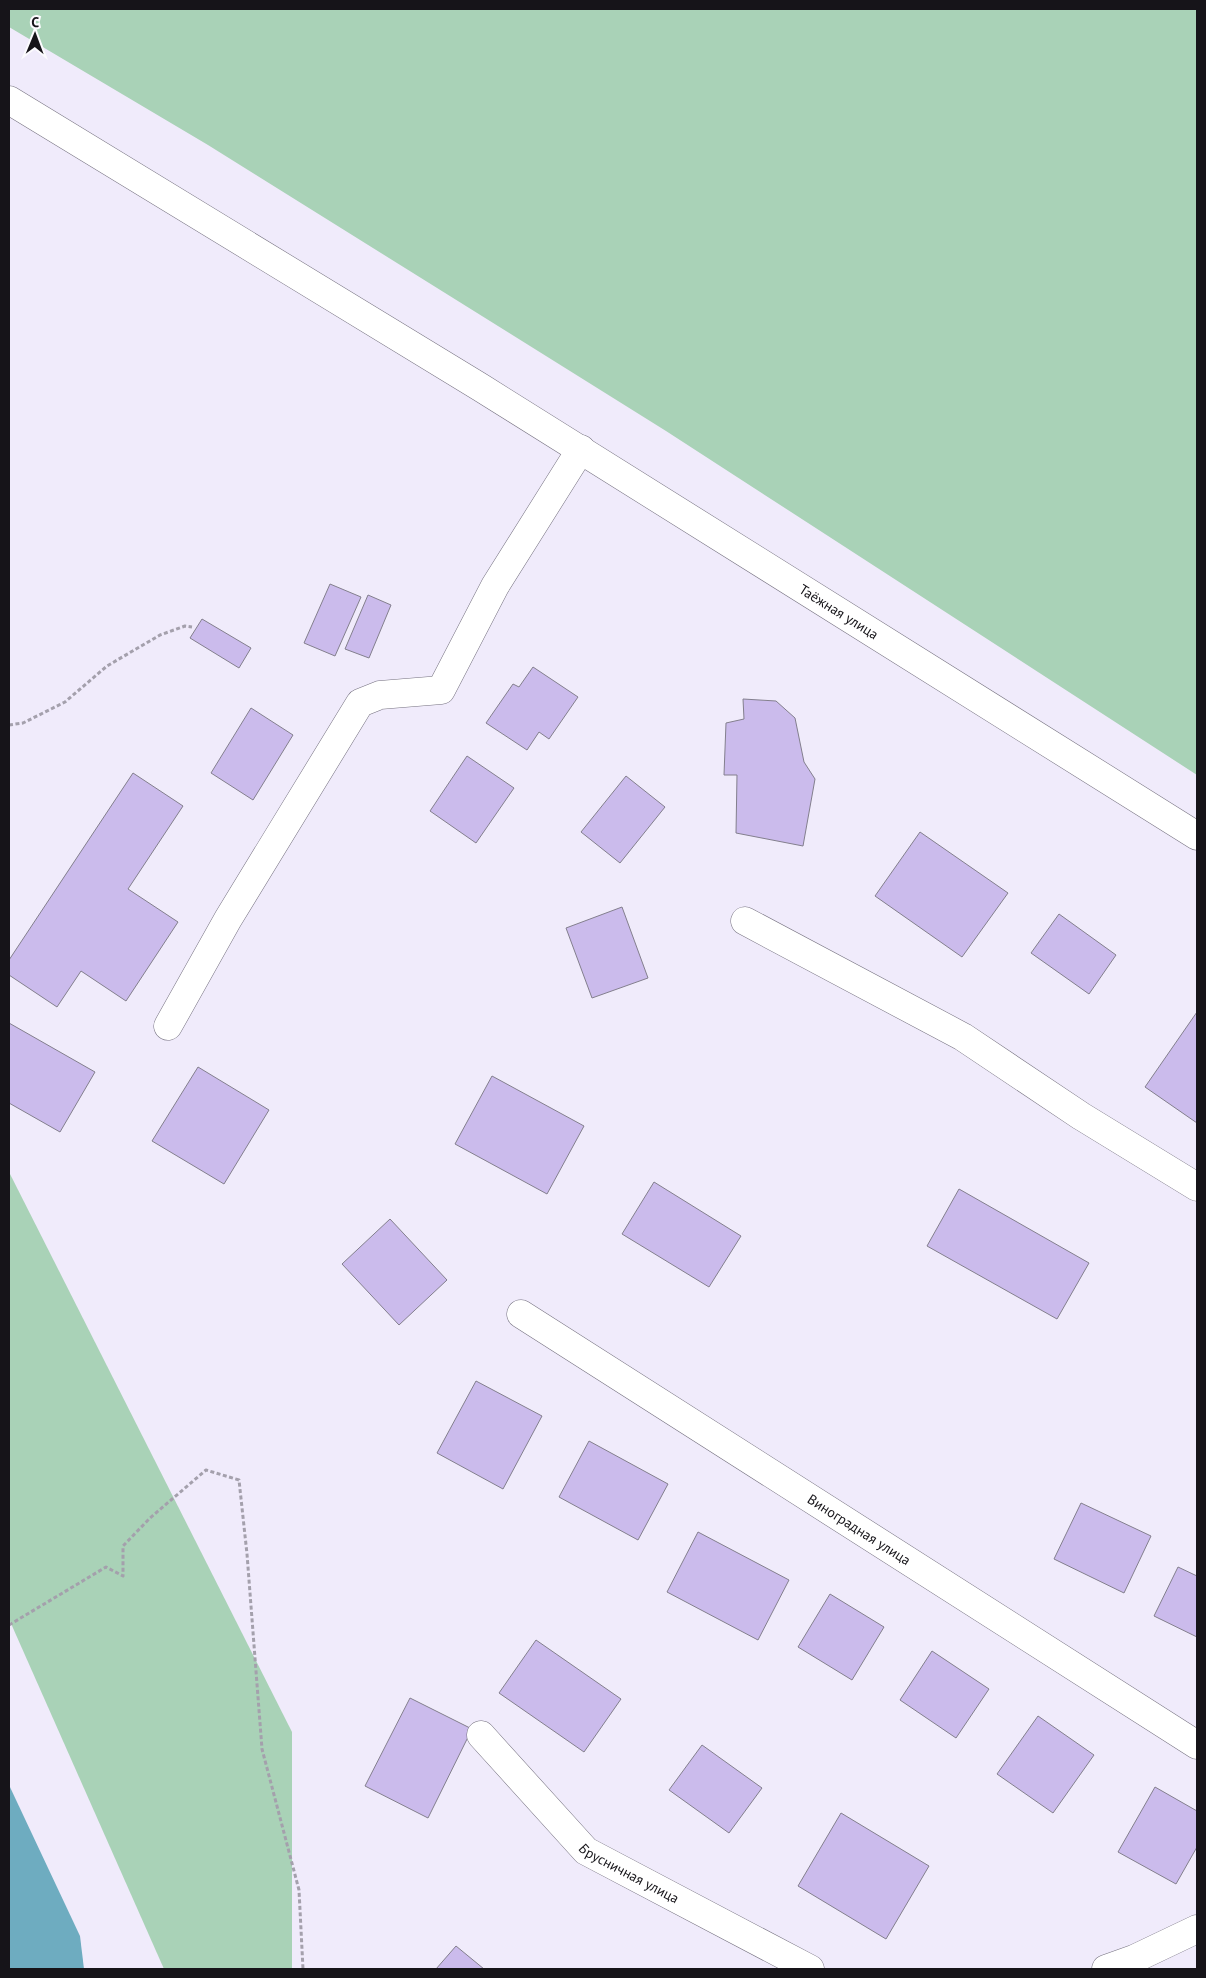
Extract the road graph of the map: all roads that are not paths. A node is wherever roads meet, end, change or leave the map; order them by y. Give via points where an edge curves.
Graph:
1 (9, 100) edge
2 (581, 450) junction
3 (1197, 836) edge
4 (745, 921) dead end
5 (168, 1026) dead end
6 (1197, 1187) edge
7 (521, 1314) dead end
8 (481, 1735) dead end
9 (1197, 1745) edge
10 (1197, 1930) edge
11 (1137, 1964) edge
12 (810, 1969) edge
13 (1106, 1969) edge

1 - 2 street, Таёжная улица
2 - 3 street, Таёжная улица
2 - 5 street via 495,586 441,690 380,695 360,703 228,919
4 - 6 street via 962,1037 1081,1116
7 - 9 street, Виноградная улица
8 - 12 street, Брусничная улица via 586,1851
10 - 11 street
11 - 13 street

